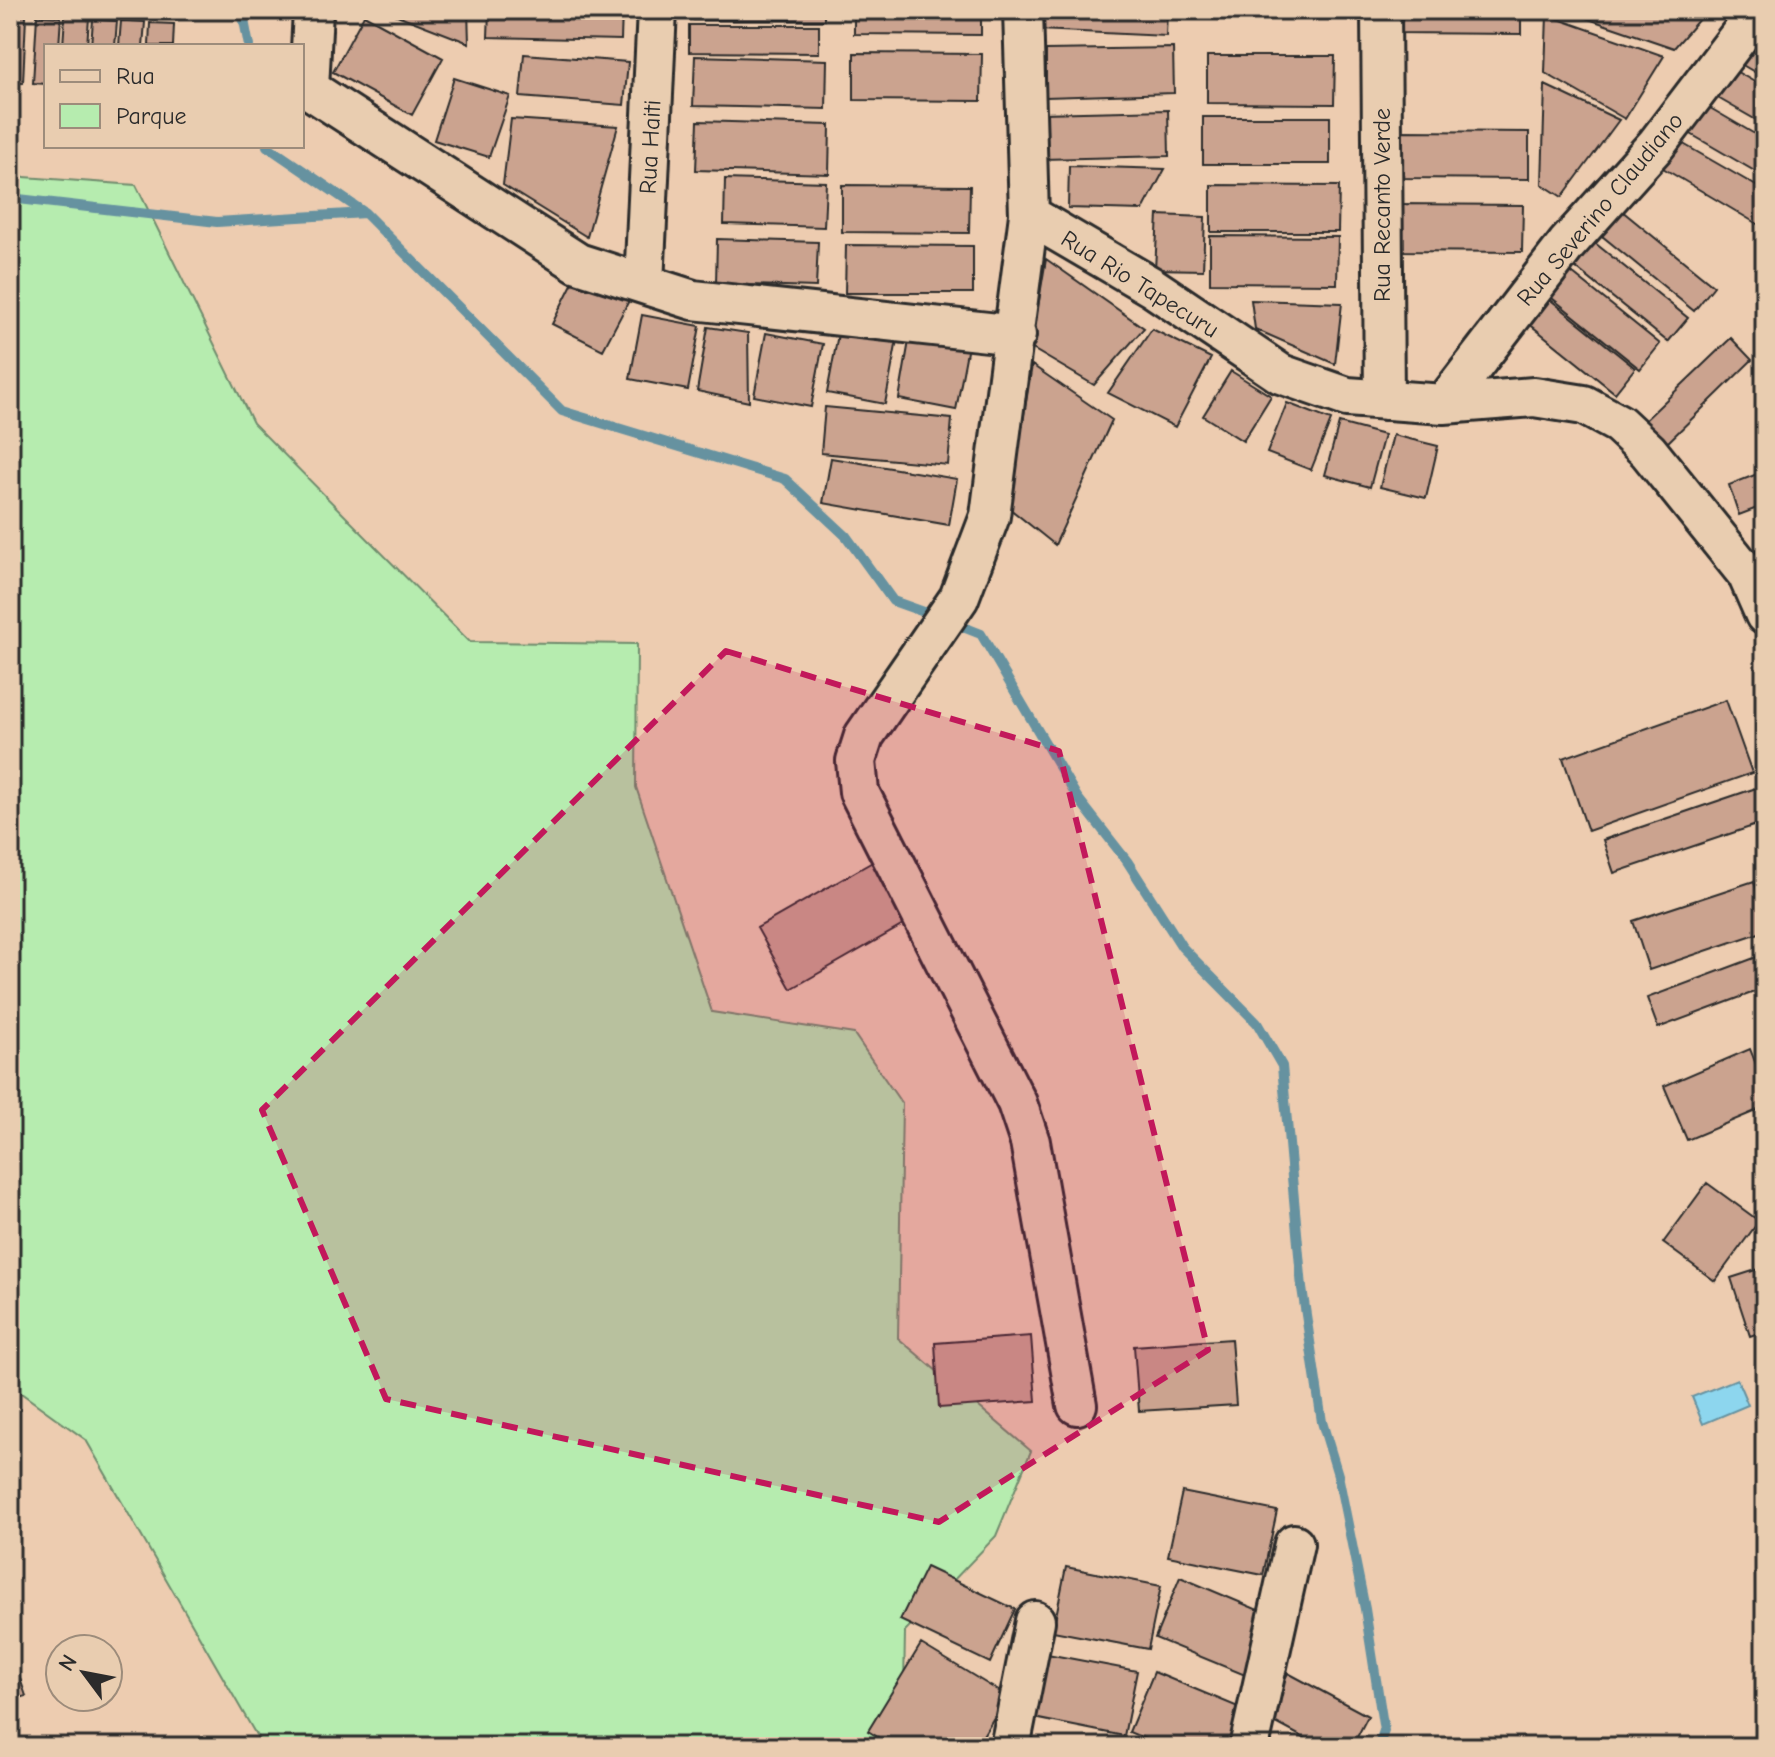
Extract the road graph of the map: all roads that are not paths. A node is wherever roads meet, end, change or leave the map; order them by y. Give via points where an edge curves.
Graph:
1 (313, 10) edge
2 (657, 10) edge
3 (1023, 10) edge
4 (1381, 10) edge
5 (1753, 24) edge
6 (1029, 215) junction
7 (644, 284) junction
8 (1016, 335) junction
9 (1384, 400) junction
10 (1444, 404) junction
11 (1765, 615) edge
12 (1077, 1405) dead end
13 (1294, 1544) dead end
14 (1035, 1621) dead end
15 (1010, 1747) edge
16 (1249, 1747) edge

1 - 7 street via 309,89 578,263
2 - 7 street, Rua Haiti
3 - 6 street
4 - 9 street, Rua Recanto Verde
5 - 10 street, Rua Severino Claudiano via 1656,145 1567,244
6 - 8 street
6 - 9 street, Rua Rio Tapecuru via 1152,287 1281,374 1347,397
7 - 8 street via 693,300
8 - 12 street via 990,516 959,598 864,736 856,761 859,792 1017,1103 1030,1142
9 - 10 street, Rua Rio Tapecuru
10 - 11 street, Rua Rio Tapecuru via 1534,397 1584,405 1619,424 1648,451 1747,574
13 - 16 street
14 - 15 street

